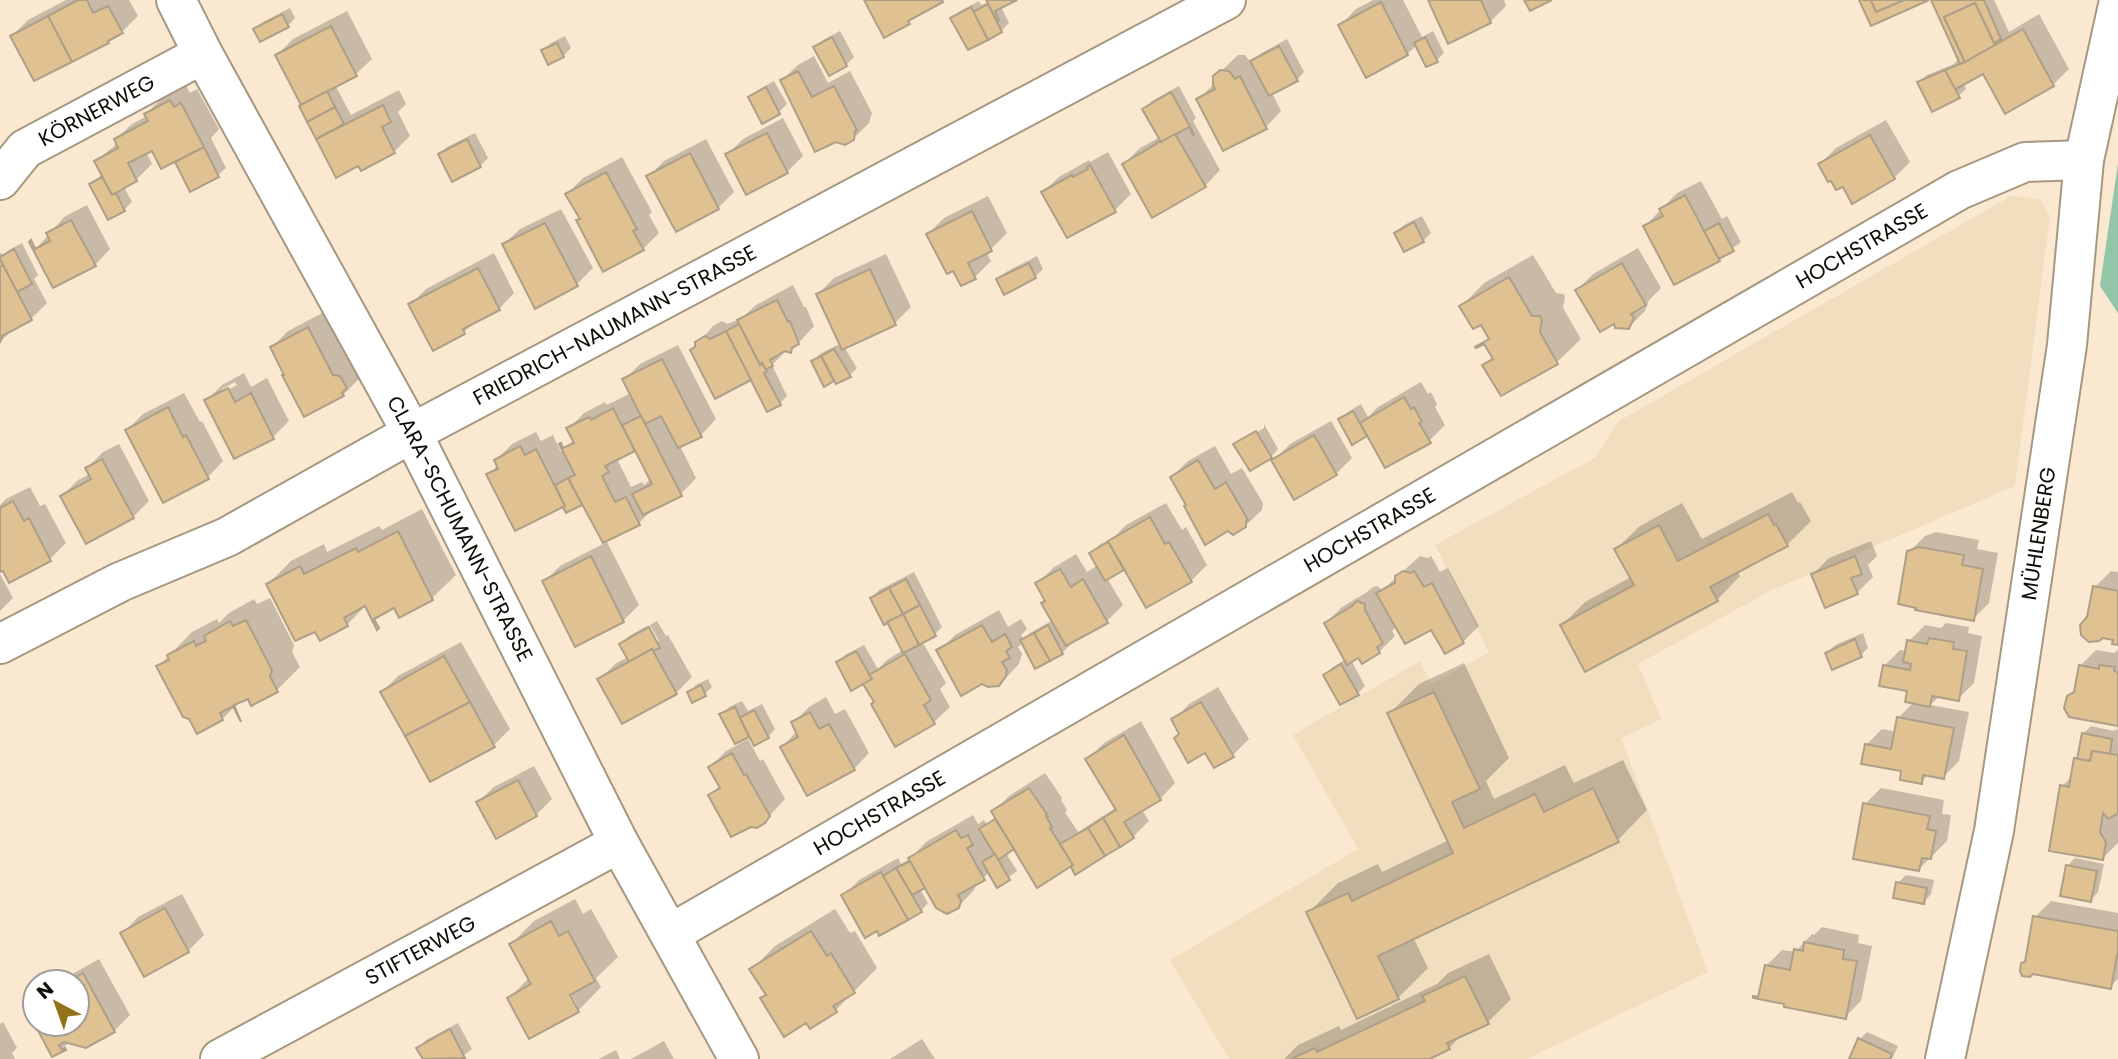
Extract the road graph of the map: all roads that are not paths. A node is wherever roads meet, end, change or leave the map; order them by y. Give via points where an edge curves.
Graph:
1 (176, 0) edge
2 (1226, 0) edge
3 (2118, 5) edge
4 (203, 54) junction
5 (2084, 160) junction
6 (0, 180) edge
7 (412, 433) junction
8 (0, 644) edge
9 (619, 844) junction
10 (670, 934) junction
11 (220, 1059) edge
12 (739, 1059) edge
13 (1945, 1059) edge

1 - 4 street, CLARA-SCHUMANN-STRASSE
2 - 7 street, FRIEDRICH-NAUMANN-STRASSE
3 - 5 street, MÜHLENBERG
4 - 6 street, KÖRNERWEG via 25,149
4 - 7 street, CLARA-SCHUMANN-STRASSE
5 - 10 street, HOCHSTRASSE via 2025,162 1959,190
5 - 13 street, MÜHLENBERG via 2067,345 1994,831
7 - 8 street, FRIEDRICH-NAUMANN-STRASSE via 227,537 120,582
7 - 9 street, CLARA-SCHUMANN-STRASSE
9 - 10 street, CLARA-SCHUMANN-STRASSE
9 - 11 street, STIFTERWEG
10 - 12 street, CLARA-SCHUMANN-STRASSE

